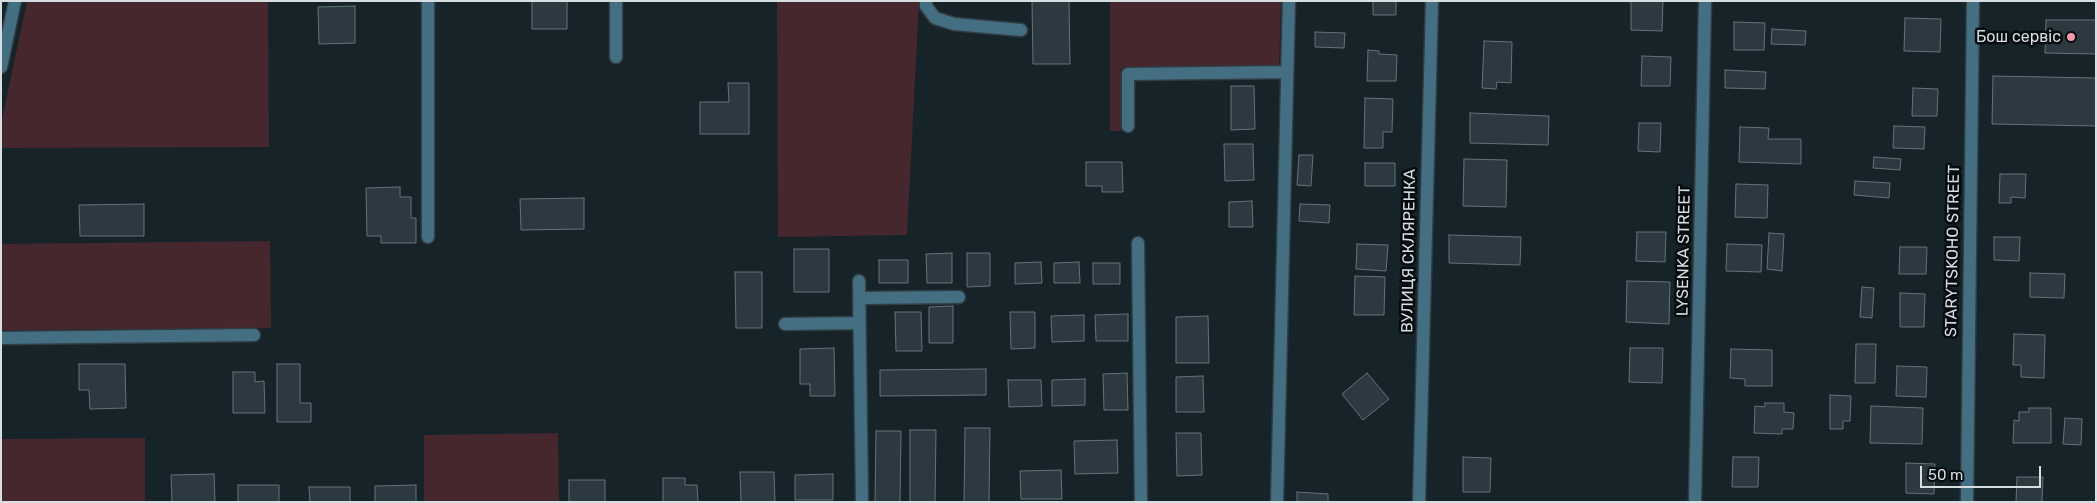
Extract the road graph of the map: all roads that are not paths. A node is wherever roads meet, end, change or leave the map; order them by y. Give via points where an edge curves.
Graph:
1 (15, 1) edge
2 (428, 1) edge
3 (616, 1) edge
4 (926, 1) edge
5 (1289, 1) edge
6 (1432, 1) edge
7 (1705, 1) edge
8 (1973, 1) edge
9 (1021, 30) dead end
10 (616, 57) dead end
11 (1, 67) edge
12 (1287, 72) junction
13 (1128, 126) dead end
14 (428, 237) dead end
15 (1138, 243) dead end
16 (859, 281) dead end
17 (959, 297) dead end
18 (860, 298) junction
19 (860, 323) junction
20 (785, 324) dead end
21 (254, 335) dead end
22 (1, 338) edge
23 (862, 502) edge
24 (1141, 502) edge
25 (1277, 502) edge
26 (1419, 502) edge
27 (1695, 502) edge
28 (1967, 502) edge

1 - 11 street
2 - 14 street
3 - 10 street
4 - 9 street via 935,18 954,24
5 - 12 street
6 - 26 street, ВУЛИЦЯ СКЛЯРЕНКА
7 - 27 street, LYSENKA STREET
8 - 28 street, STARYTSKOHO STREET
12 - 13 street via 1128,74
12 - 25 street
15 - 24 street
16 - 18 street
17 - 18 street
18 - 19 street
19 - 20 street
19 - 23 street
21 - 22 street

